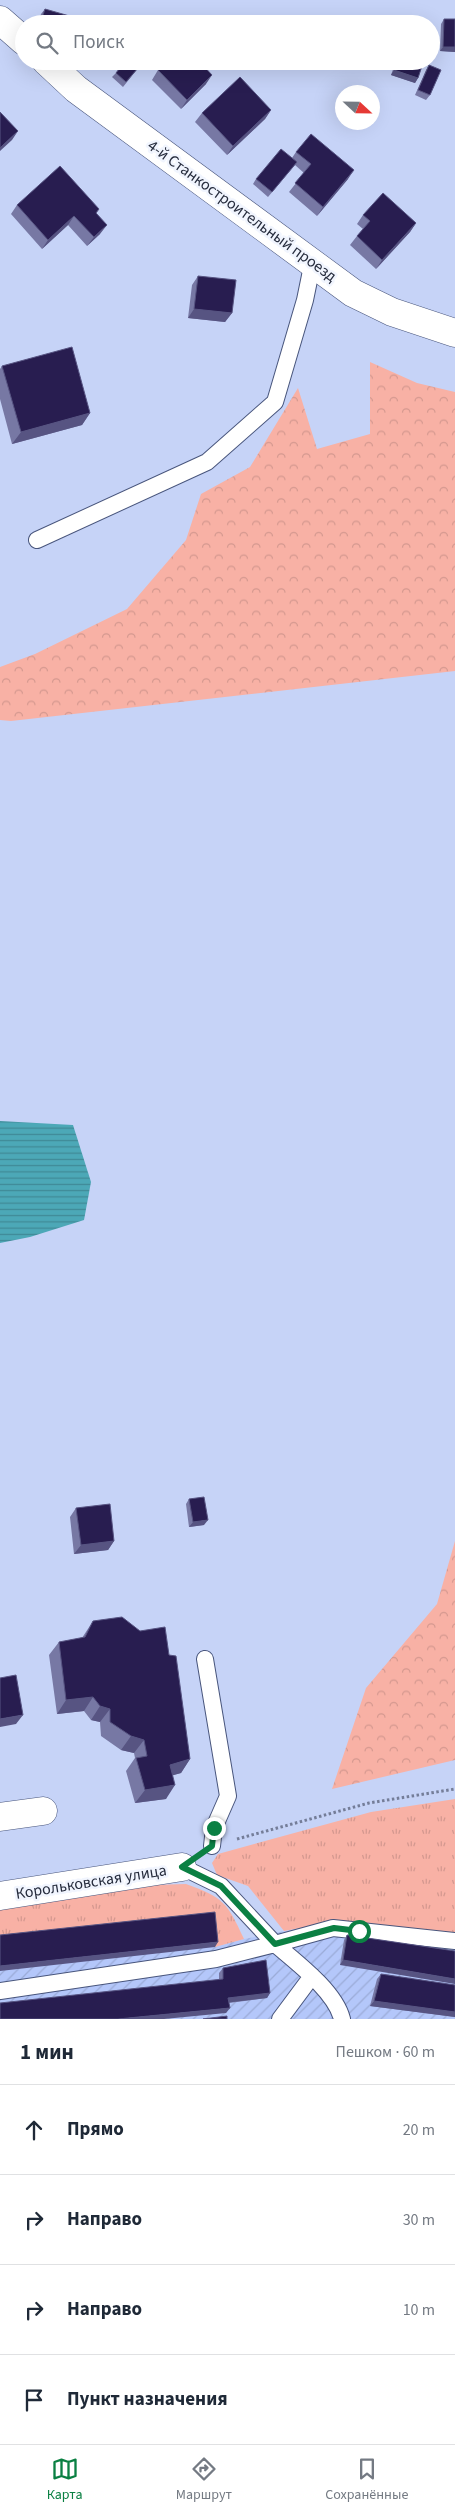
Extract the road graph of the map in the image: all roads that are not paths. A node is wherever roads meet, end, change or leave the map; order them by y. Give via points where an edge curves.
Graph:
1 (0, 20) edge
2 (15, 33) edge
3 (56, 70) edge
4 (312, 261) junction
5 (455, 333) edge
6 (37, 540) dead end
7 (205, 1659) dead end
8 (43, 1811) dead end
9 (0, 1817) edge
10 (212, 1846) road end
11 (182, 1867) joint
12 (0, 1896) edge
13 (455, 1941) edge
14 (275, 1944) junction
15 (312, 1976) junction
16 (0, 1991) edge
17 (280, 2019) edge
18 (342, 2019) edge

1 - 2 street
3 - 4 street, 4-й Станкостроительный проезд via 76,89
4 - 5 street, 4-й Станкостроительный проезд via 353,293 392,312
4 - 6 lane via 305,300 275,402 207,462
7 - 10 lane via 228,1796 214,1828
8 - 9 street
11 - 12 street, Корольковская улица
11 - 14 lane via 221,1886
13 - 14 lane via 334,1928
14 - 15 lane
14 - 16 lane via 216,1958
15 - 17 lane
15 - 18 lane via 340,2010

